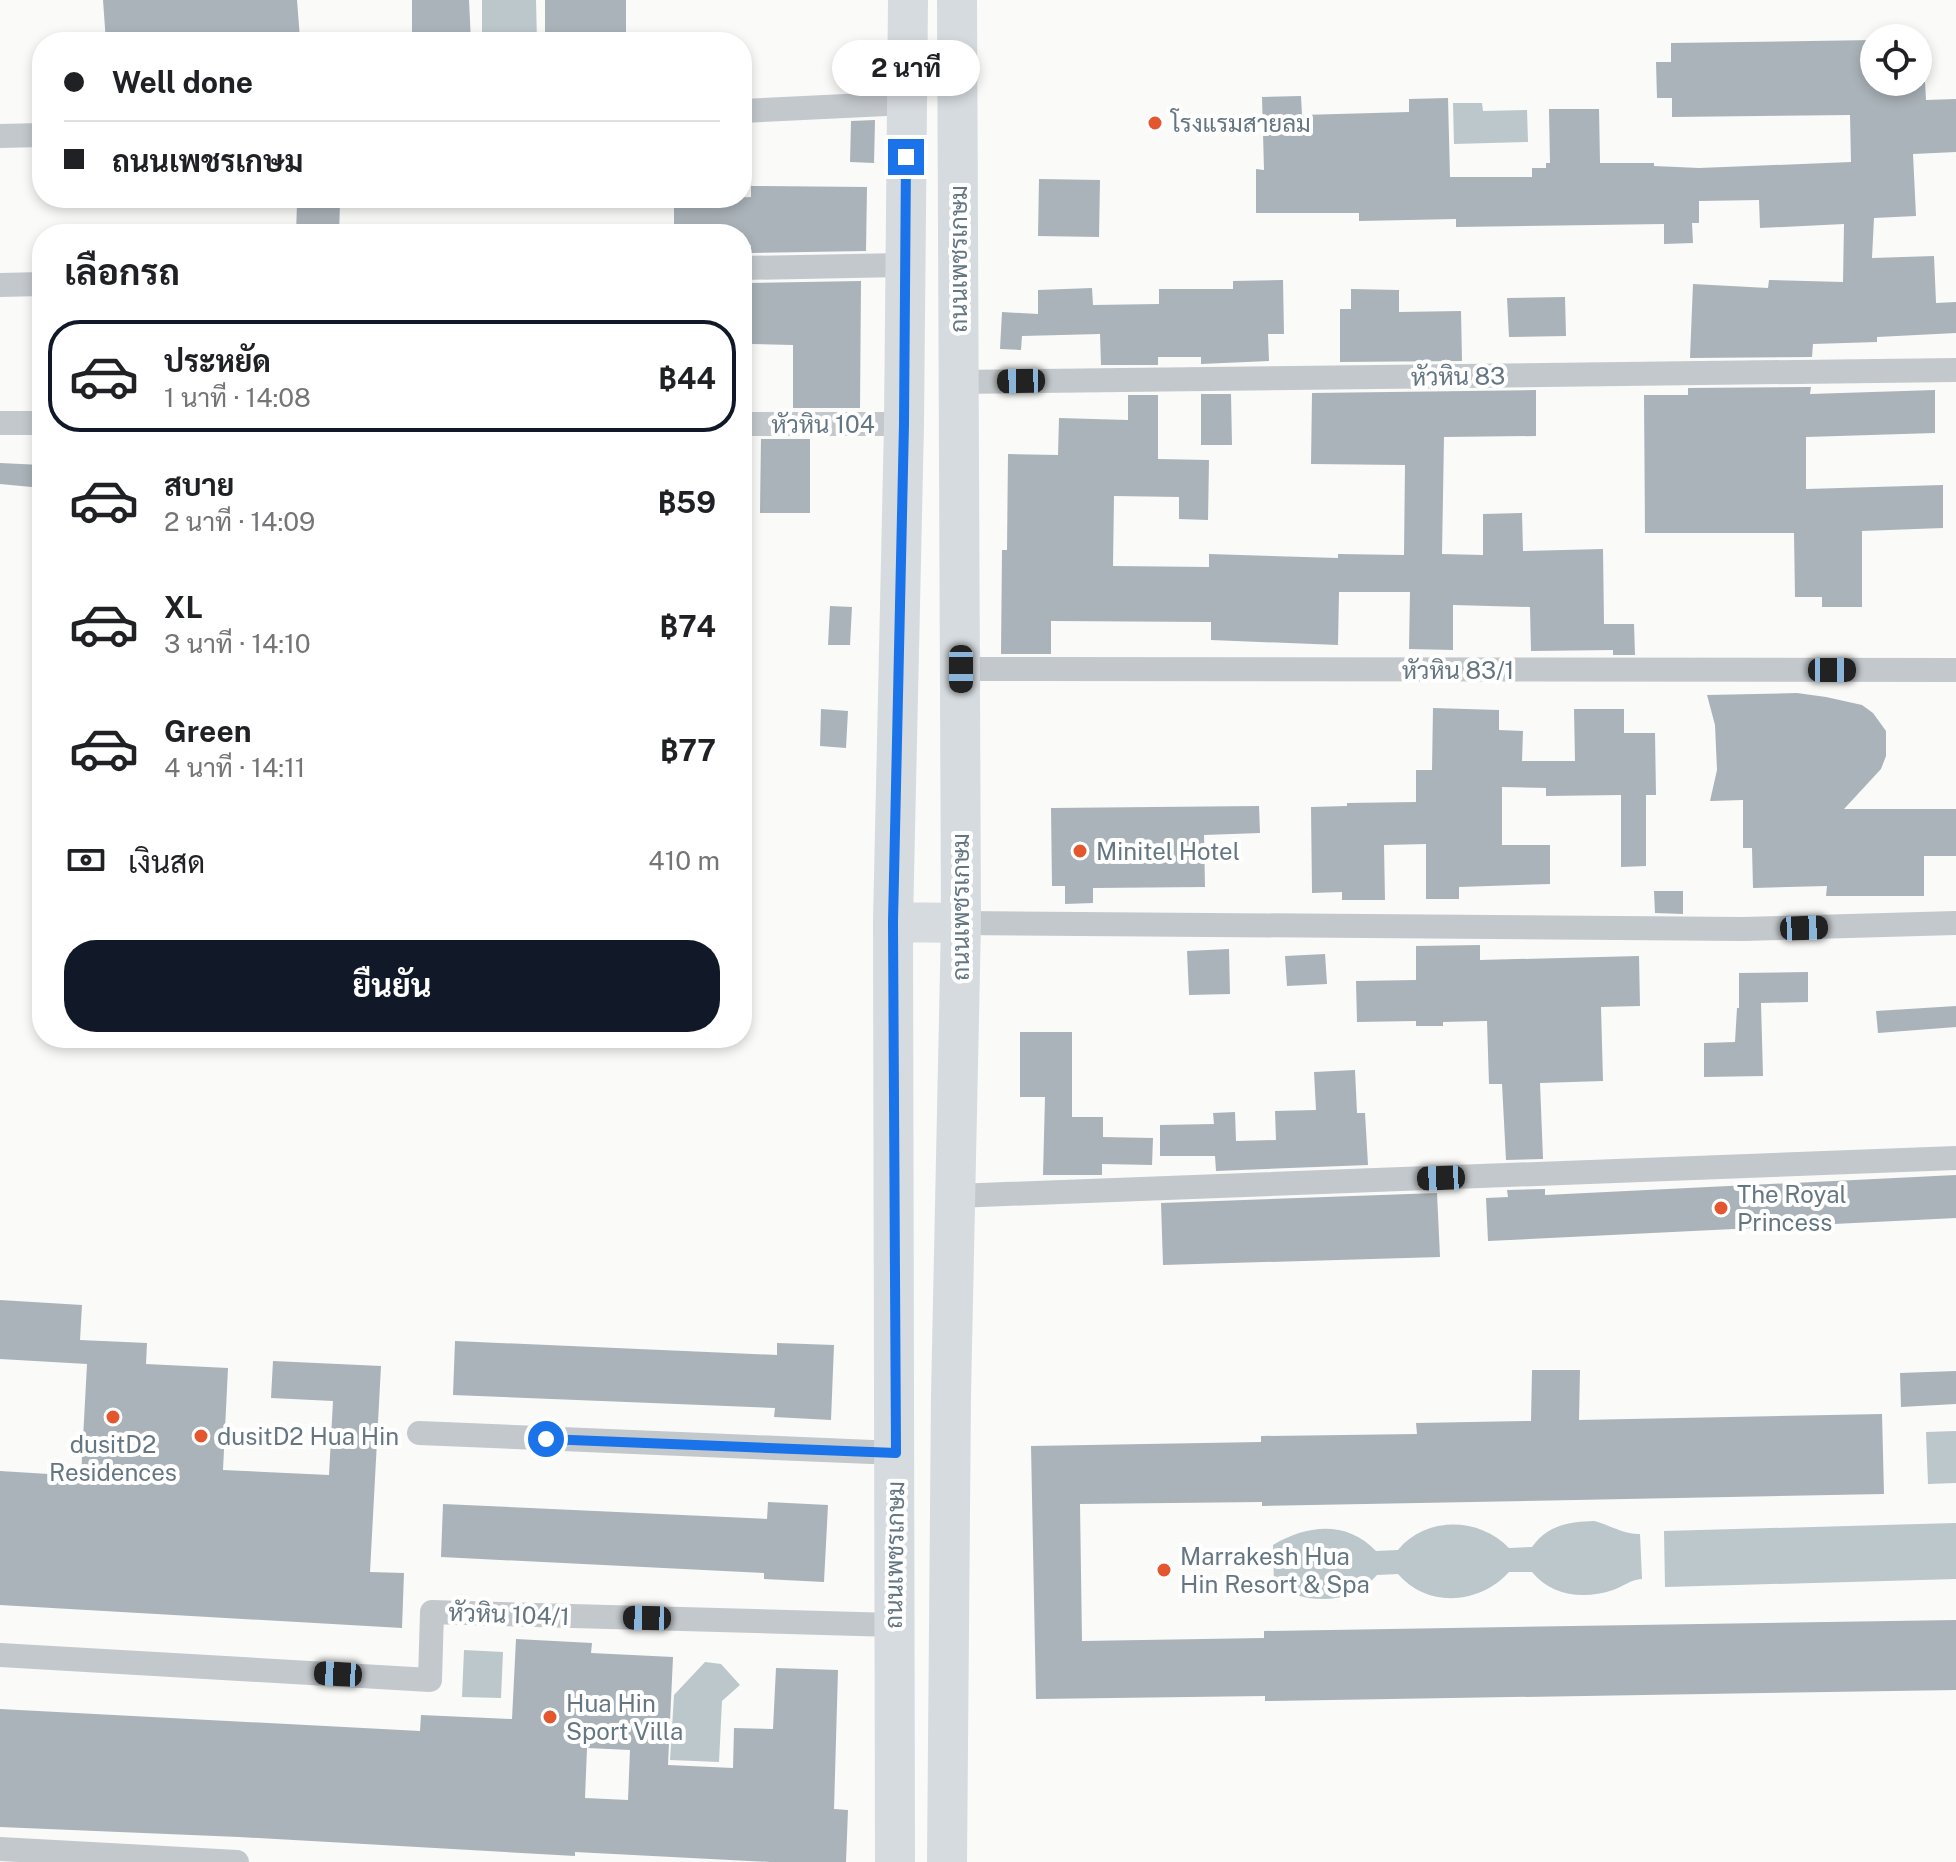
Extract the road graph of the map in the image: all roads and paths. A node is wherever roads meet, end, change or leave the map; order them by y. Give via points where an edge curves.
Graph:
1 (908, 0) edge
2 (957, 0) edge
3 (907, 103) junction
4 (752, 111) edge
5 (32, 135) edge
6 (0, 136) edge
7 (903, 265) junction
8 (752, 268) edge
9 (32, 284) edge
10 (0, 285) edge
11 (1956, 370) edge
12 (959, 382) junction
13 (0, 423) edge
14 (32, 423) edge
15 (752, 424) edge
16 (904, 424) junction
17 (961, 669) junction
18 (1956, 670) edge
19 (894, 853) junction
20 (960, 855) junction
21 (893, 922) junction
22 (961, 923) junction
23 (1956, 923) edge
24 (1956, 1158) edge
25 (955, 1196) junction
26 (419, 1433) dead end
27 (896, 1453) junction
28 (893, 1625) junction
29 (0, 1655) edge
30 (0, 1849) edge
31 (237, 1862) edge
32 (895, 1862) edge
33 (947, 1862) edge

1 - 3 main road, ถนนเพชรเกษม
2 - 12 main road, ถนนเพชรเกษม
3 - 4 street
3 - 7 main road, ถนนเพชรเกษม
5 - 6 street
7 - 8 street
7 - 16 main road, ถนนเพชรเกษม
9 - 10 street
11 - 12 street, หัวหิน 83
12 - 17 main road, ถนนเพชรเกษม
13 - 14 street
15 - 16 street, หัวหิน 104
16 - 19 main road, ถนนเพชรเกษม
17 - 18 street, หัวหิน 83/1
17 - 20 main road, ถนนเพชรเกษม
19 - 20 main road
19 - 21 main road, ถนนเพชรเกษม
20 - 22 main road, ถนนเพชรเกษม
21 - 22 main road
21 - 27 main road, ถนนเพชรเกษม
22 - 23 street via 1743,929
22 - 25 main road, ถนนเพชรเกษม
24 - 25 street
25 - 33 main road, ถนนเพชรเกษม
26 - 27 street
27 - 28 main road, ถนนเพชรเกษม
28 - 29 street, หัวหิน 104/1 via 432,1612 430,1680
28 - 32 main road, ถนนเพชรเกษม
30 - 31 street

